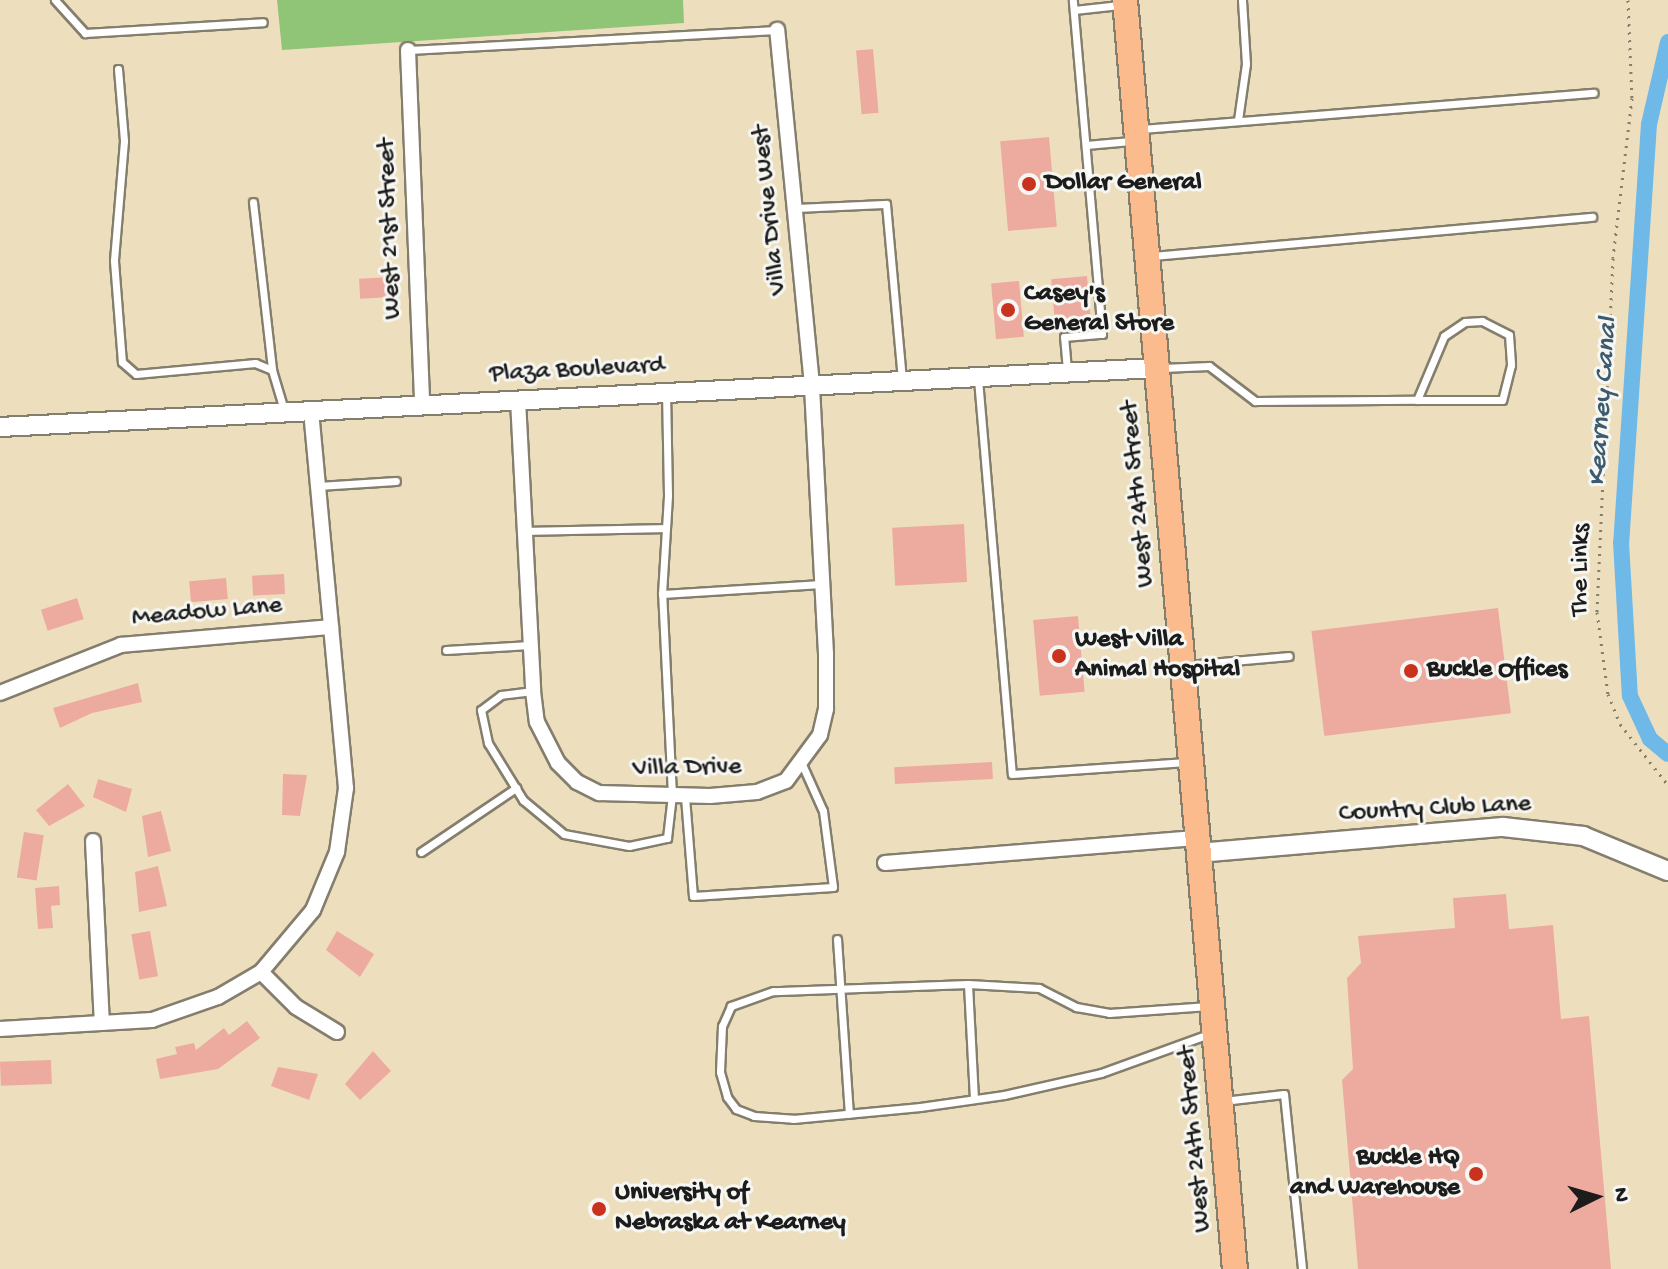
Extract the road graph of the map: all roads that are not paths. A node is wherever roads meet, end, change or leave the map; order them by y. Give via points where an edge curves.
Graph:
1 (55, 0) edge
2 (1073, 0) edge
3 (1242, 0) edge
4 (1125, 2) edge
5 (1074, 10) junction
6 (263, 22) dead end
7 (777, 30) joint
8 (408, 50) joint
9 (118, 69) dead end
10 (1594, 93) dead end
11 (1238, 120) junction
12 (1136, 135) junction
13 (1086, 145) junction
14 (253, 202) dead end
15 (794, 208) junction
16 (1592, 217) dead end
17 (1147, 257) junction
18 (1156, 368) junction
19 (272, 370) junction
20 (1067, 372) junction
21 (978, 377) junction
22 (902, 381) junction
23 (812, 385) junction
24 (666, 392) junction
25 (518, 400) junction
26 (1417, 400) junction
27 (422, 405) junction
28 (311, 411) junction
29 (285, 412) junction
30 (0, 427) edge
31 (396, 481) dead end
32 (318, 486) junction
33 (665, 528) junction
34 (525, 531) junction
35 (822, 584) junction
36 (662, 594) junction
37 (331, 627) junction
38 (532, 645) junction
39 (446, 650) dead end
40 (1289, 656) dead end
41 (1182, 665) junction
42 (533, 691) junction
43 (0, 693) edge
44 (801, 762) junction
45 (1190, 762) junction
46 (516, 788) junction
47 (678, 796) junction
48 (93, 841) dead end
49 (1197, 846) junction
50 (421, 852) dead end
51 (885, 863) dead end
52 (1668, 871) edge
53 (837, 939) dead end
54 (261, 972) junction
55 (968, 984) junction
56 (840, 988) junction
57 (1212, 1006) junction
58 (102, 1023) junction
59 (0, 1029) edge
60 (337, 1032) dead end
61 (1215, 1032) junction
62 (974, 1099) junction
63 (1221, 1101) junction
64 (849, 1114) junction
65 (1235, 1269) edge
66 (1302, 1269) edge

1 - 6 lane via 85,33
2 - 5 lane
3 - 11 lane via 1246,64
4 - 5 lane
4 - 12 main road, West 24th Street
5 - 13 lane
7 - 8 lane
7 - 15 street, Villa Drive West
8 - 27 street, West 21st Street
9 - 19 lane via 124,141 114,261 122,362 136,374 255,363
10 - 11 lane
11 - 12 lane
12 - 13 lane
12 - 17 main road, West 24th Street
13 - 20 lane via 1102,334 1064,337
14 - 19 lane
15 - 22 lane via 886,204
15 - 23 street, Villa Drive West
16 - 17 lane
17 - 18 main road, West 24th Street
18 - 20 street, Plaza Boulevard
18 - 26 lane via 1209,366 1255,401
18 - 41 main road, West 24th Street
19 - 29 lane
20 - 21 street, Plaza Boulevard
21 - 22 street, Plaza Boulevard
21 - 45 lane via 1012,774
22 - 23 street, Plaza Boulevard
23 - 24 street, Plaza Boulevard
23 - 35 street, Villa Drive
24 - 25 street, Plaza Boulevard
24 - 33 lane
25 - 27 street, Plaza Boulevard
25 - 34 street, Villa Drive
26 - 26 lane via 1502,400 1511,365 1509,335 1482,321 1465,322 1444,336
27 - 28 street, Plaza Boulevard
28 - 29 street, Plaza Boulevard
28 - 32 street
29 - 30 street, Plaza Boulevard
31 - 32 lane
32 - 37 street
33 - 34 lane
33 - 36 lane
34 - 38 street, Villa Drive
35 - 36 lane
35 - 44 street, Villa Drive via 826,709 820,735
36 - 47 lane
37 - 43 street, Meadow Lane via 121,645
37 - 54 street via 346,788 337,852 313,910
38 - 39 lane
38 - 42 street, Villa Drive
40 - 41 lane
41 - 45 main road, West 24th Street
42 - 46 lane via 490,699 481,710 488,743
42 - 47 street, Villa Drive via 537,722 558,763 577,782 599,793
44 - 47 street, Villa Drive via 786,781 757,792
44 - 47 lane via 823,811 833,887 693,896
45 - 49 main road, West 24th Street
46 - 47 lane via 564,834 629,846 667,838
46 - 50 lane
48 - 58 street
49 - 51 street
49 - 52 street, Country Club Lane via 1503,827 1583,836
49 - 57 main road, West 24th Street
53 - 56 lane
54 - 58 street via 218,997 152,1020
54 - 60 street via 296,1007
55 - 56 lane
55 - 57 lane via 1039,988 1100,1012
55 - 62 lane
56 - 64 lane
56 - 64 lane via 773,991 731,1006 722,1026 720,1072 736,1109 754,1116
57 - 61 main road, West 24th Street
58 - 59 street
61 - 62 lane via 1101,1073
61 - 63 main road, West 24th Street
62 - 64 lane
63 - 65 main road, West 24th Street
63 - 66 lane via 1284,1094

